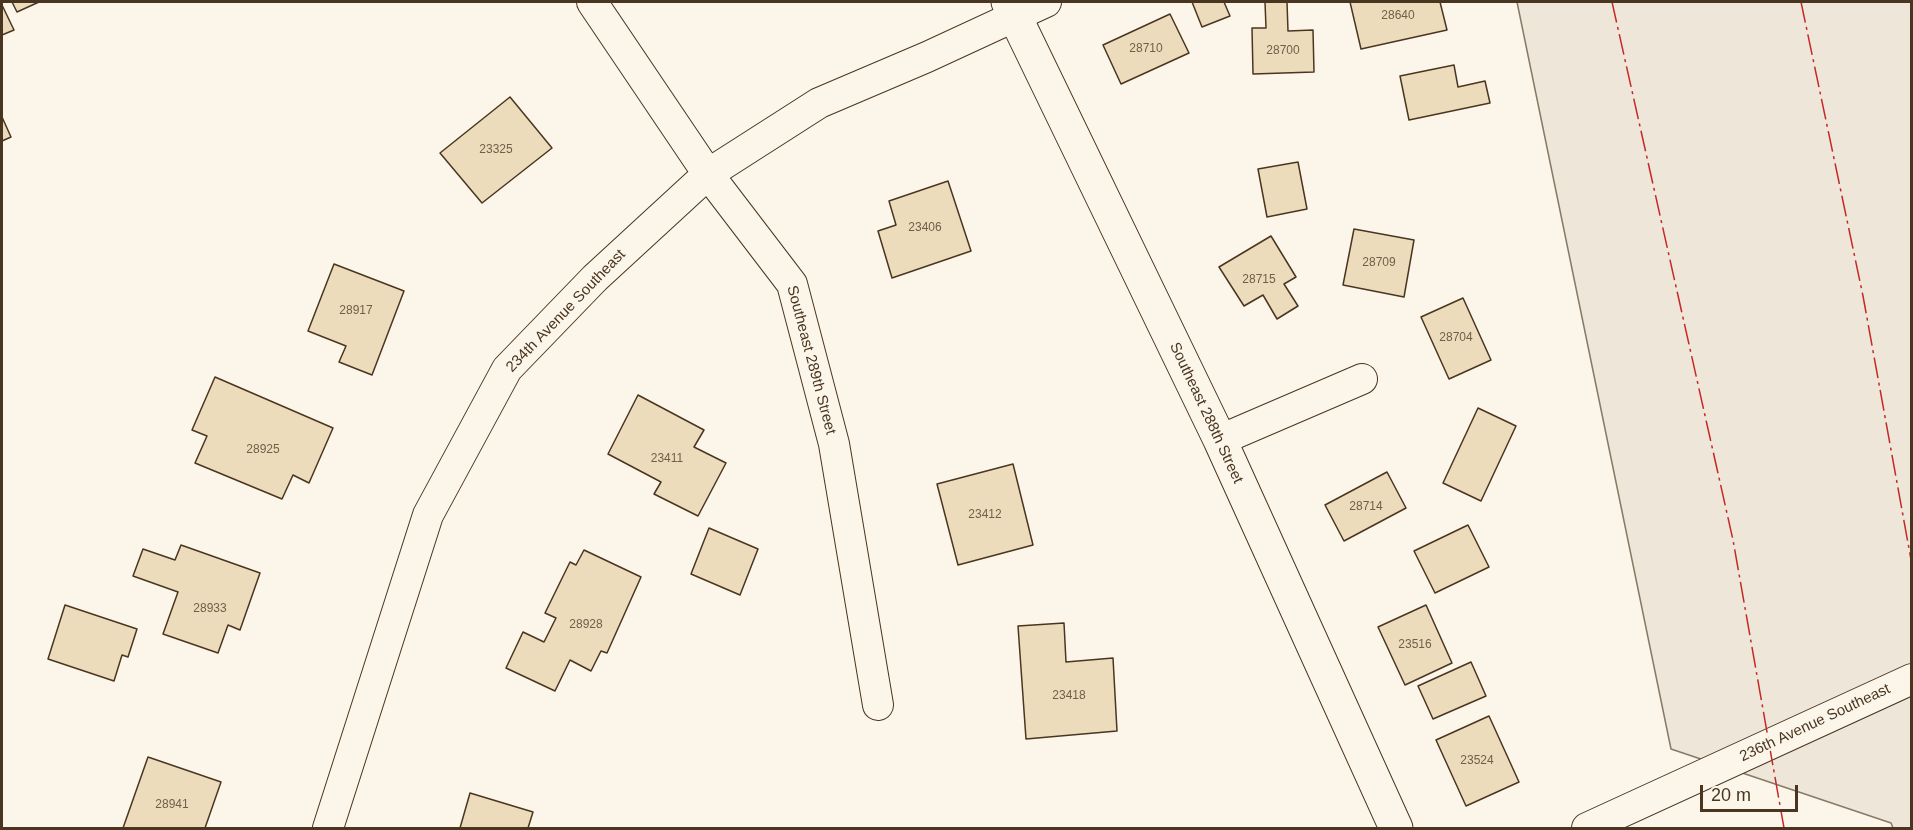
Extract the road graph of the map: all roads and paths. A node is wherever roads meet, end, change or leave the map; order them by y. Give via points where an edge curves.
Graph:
1 (592, 2) edge
2 (1046, 2) edge
3 (1012, 9) edge
4 (708, 174) junction
5 (1362, 379) dead end
6 (1220, 440) junction
7 (1911, 678) edge
8 (878, 705) dead end
9 (328, 828) edge
10 (1396, 828) edge
11 (1587, 828) edge

1 - 4 street, Southeast 289th Street
2 - 3 street, 234th Avenue Southeast
3 - 4 street, 234th Avenue Southeast via 819,103
3 - 6 street, Southeast 288th Street
4 - 8 street, Southeast 289th Street via 792,284 834,444
4 - 9 street, 234th Avenue Southeast via 595,278 507,369 428,515
5 - 6 street
6 - 10 street, Southeast 288th Street
7 - 11 street, 236th Avenue Southeast

